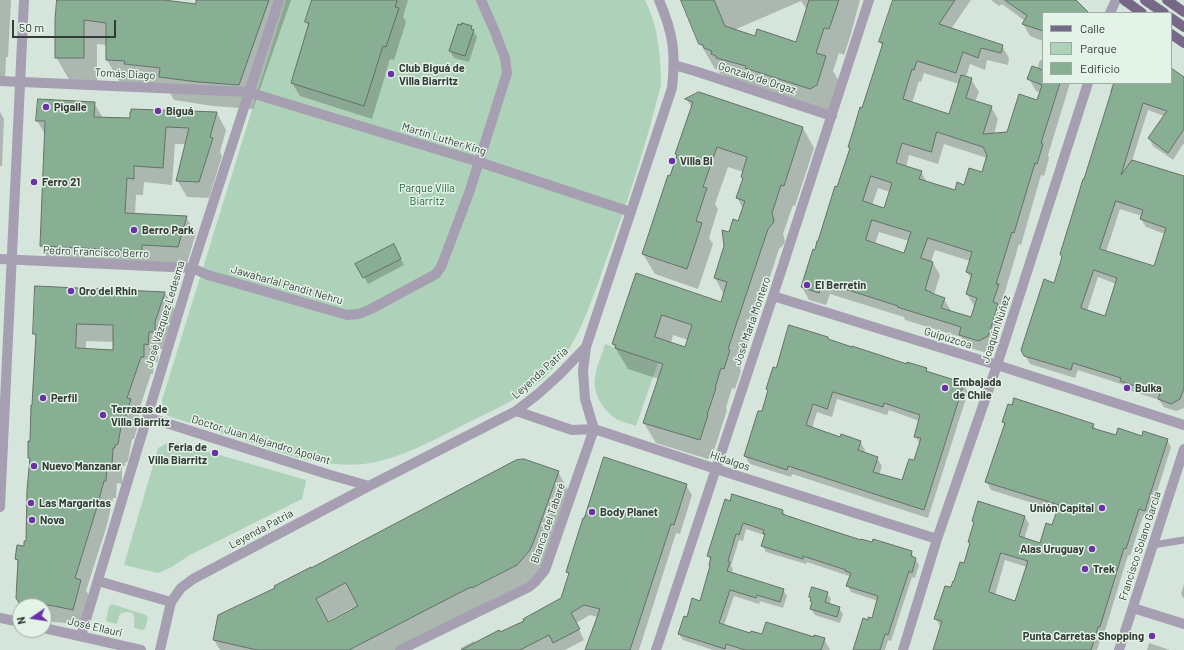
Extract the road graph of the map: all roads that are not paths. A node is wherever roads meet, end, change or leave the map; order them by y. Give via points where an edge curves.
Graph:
1 (24, 0) edge
2 (278, 0) edge
3 (481, 0) edge
4 (659, 0) edge
5 (869, 0) edge
6 (1116, 0) edge
7 (1124, 0) edge
8 (1145, 0) edge
9 (1167, 0) edge
10 (1110, 12) edge
11 (1141, 12) edge
12 (1163, 12) edge
13 (1184, 12) edge
14 (1172, 19) edge
15 (1184, 27) edge
16 (1172, 35) edge
17 (1184, 43) edge
18 (674, 65) junction
19 (0, 81) edge
20 (20, 82) junction
21 (1088, 84) edge
22 (248, 92) junction
23 (832, 116) junction
24 (479, 162) junction
25 (631, 212) junction
26 (0, 260) edge
27 (12, 260) junction
28 (192, 268) junction
29 (774, 296) junction
30 (586, 347) junction
31 (997, 365) junction
32 (516, 411) junction
33 (147, 417) junction
34 (1184, 425) edge
35 (594, 429) junction
36 (1183, 454) edge
37 (716, 469) junction
38 (369, 486) junction
39 (0, 507) edge
40 (937, 539) junction
41 (1184, 540) edge
42 (1153, 545) junction
43 (98, 581) junction
44 (171, 602) junction
45 (1132, 608) junction
46 (0, 618) edge
47 (12, 620) edge
48 (1184, 624) edge
49 (52, 630) edge
50 (81, 636) junction
51 (659, 649) edge
52 (141, 650) edge
53 (160, 650) edge
54 (400, 650) edge
55 (903, 650) edge
56 (1119, 650) edge

1 - 20 street
2 - 22 street, José Vázquez Ledesma
3 - 24 street, Jawaharlal Pandit Nehru via 505,58 507,74
4 - 18 street, Leyenda Patria via 672,37
5 - 23 street, José María Montero
6 - 10 street
7 - 11 main road
8 - 12 main road
9 - 13 main road
14 - 15 main road
16 - 17 main road
18 - 23 street, Gonzalo de Orgaz
18 - 25 street, Leyenda Patria via 672,88
19 - 20 street, Tomás Diago
20 - 22 street, Tomás Diago
20 - 27 street
21 - 31 street, Joaquín Núñez
22 - 24 street, Martín Luther King
22 - 28 street, José Vázquez Ledesma
23 - 29 street, José María Montero
24 - 25 street, Martín Luther King
24 - 28 street, Jawaharlal Pandit Nehru via 441,267 436,274 359,314 347,315 208,275
25 - 30 street, Leyenda Patria
26 - 27 street, Pedro Francisco Berro
27 - 28 street, Pedro Francisco Berro
27 - 39 street
28 - 33 street, José Vázquez Ledesma
29 - 31 street, Guipúzcoa
29 - 37 street, José María Montero
30 - 32 street, Leyenda Patria via 560,374
30 - 35 street via 583,371 585,399
31 - 34 street, Guipúzcoa
31 - 40 street, Joaquín Núñez
32 - 35 street, Hidalgos via 572,430
32 - 38 street, Leyenda Patria
33 - 38 street, Doctor Juan Alejandro Apolant
33 - 43 street, José Vázquez Ledesma
35 - 37 street, Hidalgos
35 - 54 street, Blanca del Tabaré via 541,576 528,587
36 - 42 street, Francisco Solano García
37 - 40 street, Hidalgos
37 - 51 street, José María Montero
38 - 44 street, Leyenda Patria via 193,579 181,588
40 - 55 street, Joaquín Núñez
41 - 42 lane
42 - 45 street, Francisco Solano García
43 - 44 street
43 - 50 street, José Vázquez Ledesma
44 - 53 street, Leyenda Patria
45 - 48 street
45 - 56 street, Francisco Solano García
46 - 47 street
49 - 50 street, José Ellauri
50 - 52 street, José Ellauri

